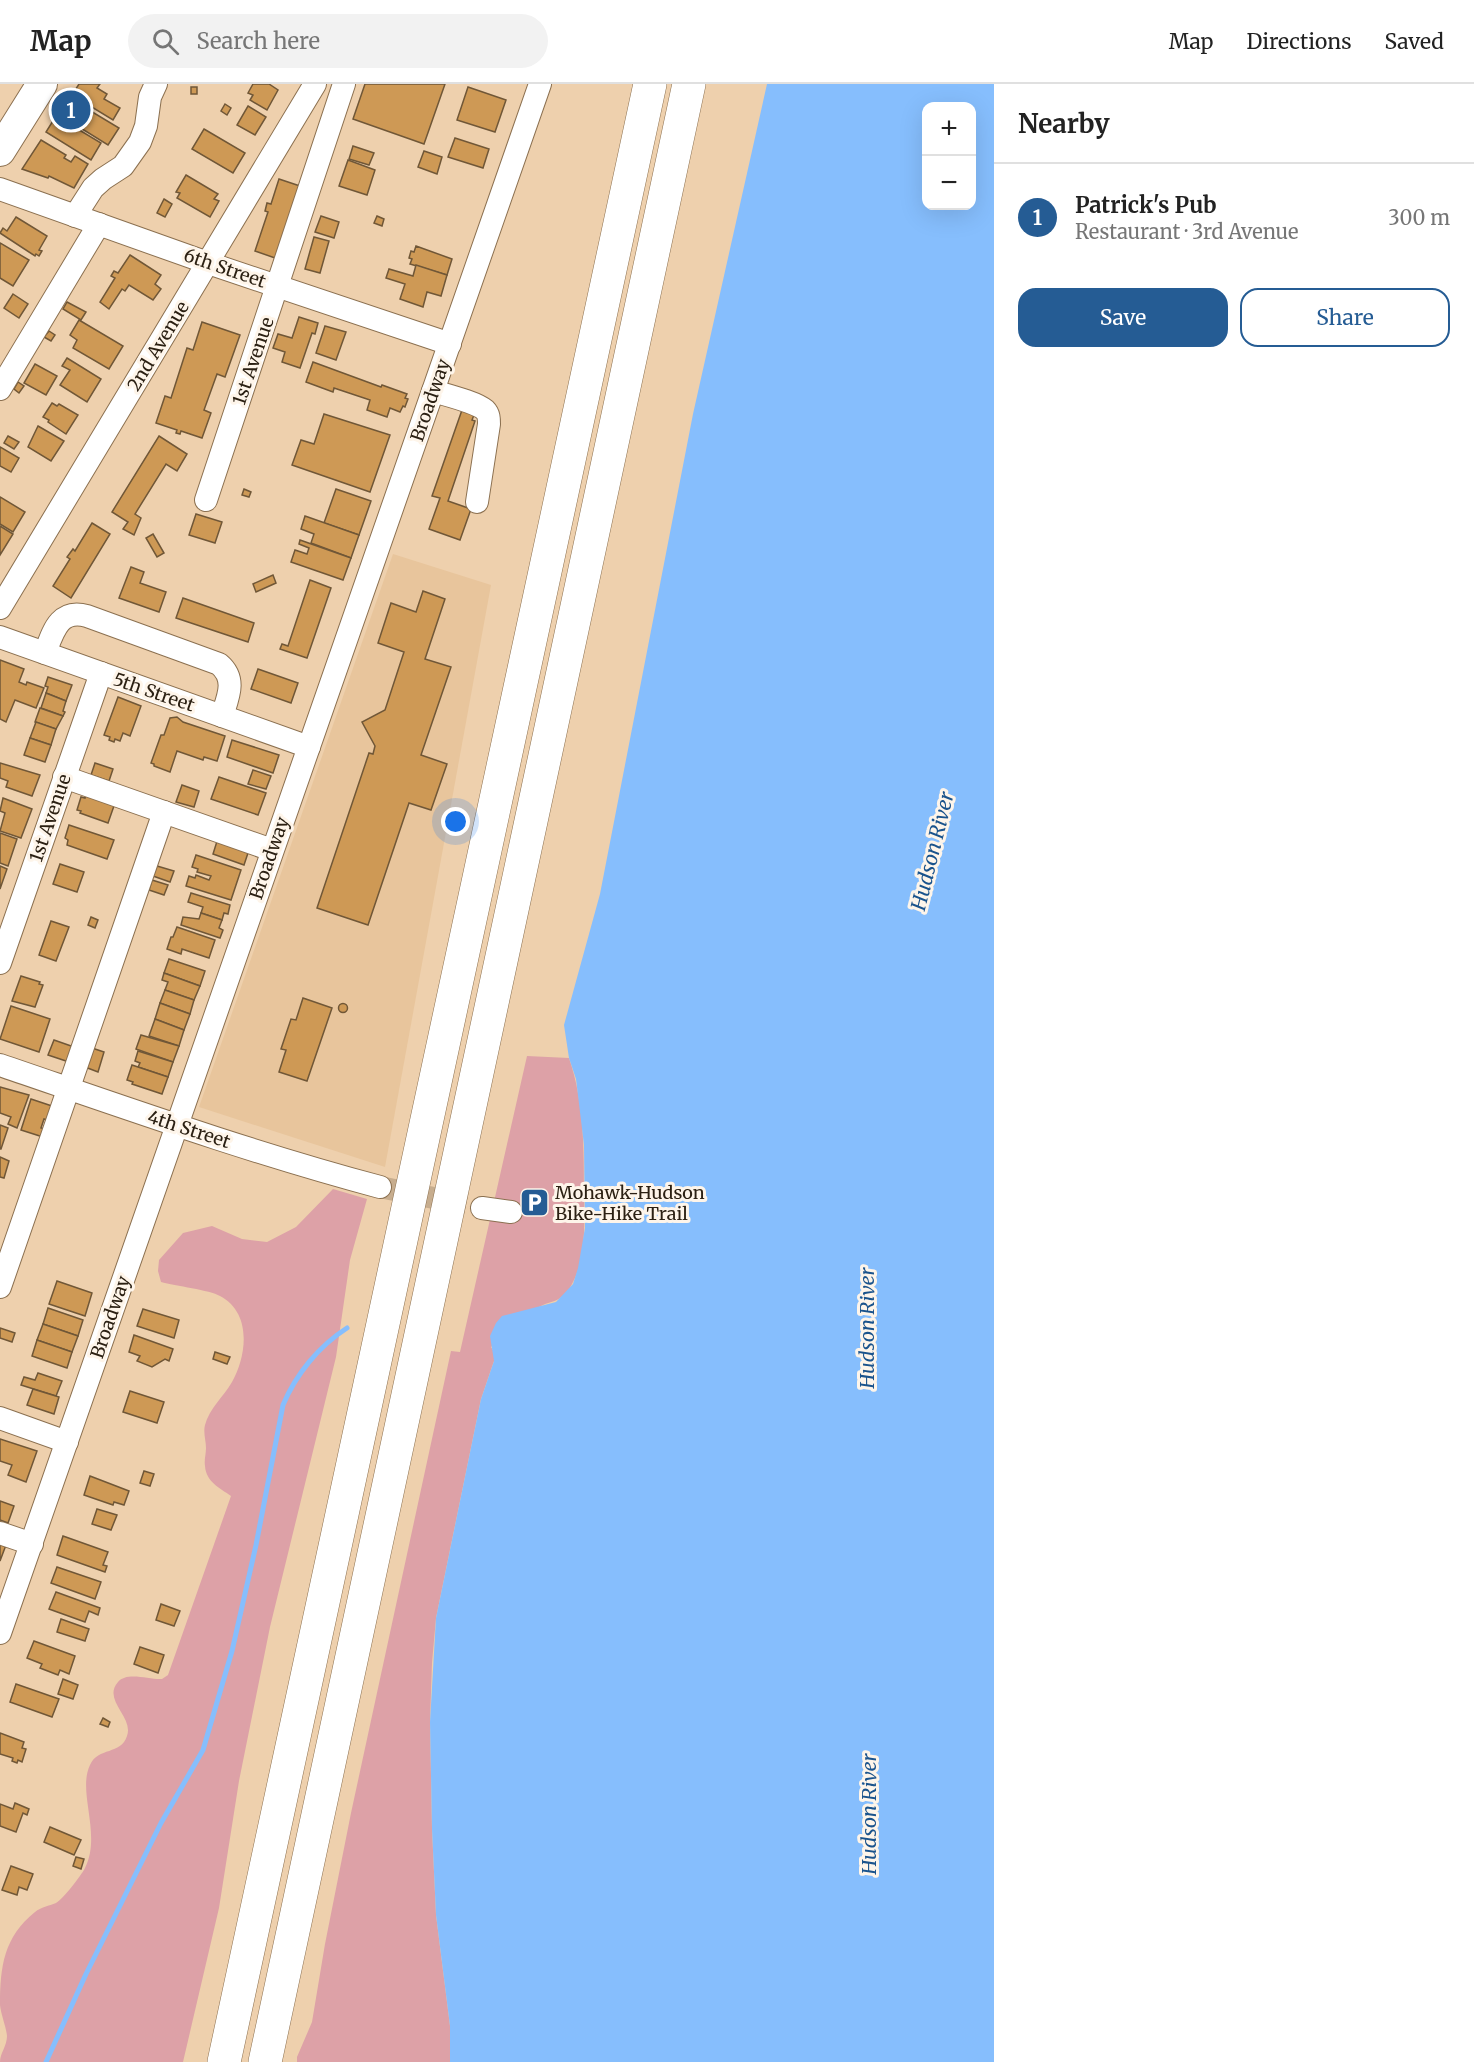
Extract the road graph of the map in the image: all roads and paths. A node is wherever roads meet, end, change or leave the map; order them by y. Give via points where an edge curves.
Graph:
1 (42, 84) edge
2 (315, 84) edge
3 (344, 84) edge
4 (540, 84) edge
5 (650, 84) edge
6 (689, 84) edge
7 (146, 88) edge
8 (0, 151) edge
9 (0, 189) edge
10 (75, 216) junction
11 (99, 224) junction
12 (208, 262) junction
13 (279, 286) junction
14 (450, 344) junction
15 (0, 389) edge
16 (433, 391) junction
17 (206, 500) dead end
18 (477, 502) dead end
19 (0, 608) edge
20 (0, 637) edge
21 (45, 653) junction
22 (101, 673) junction
23 (222, 716) junction
24 (309, 747) junction
25 (64, 777) junction
26 (164, 812) junction
27 (272, 850) junction
28 (7, 922) edge
29 (0, 963) edge
30 (0, 1065) edge
31 (69, 1088) junction
32 (176, 1125) junction
33 (380, 1187) tunnel mouth
34 (482, 1208) tunnel mouth
35 (511, 1212) dead end
36 (0, 1287) edge
37 (0, 1418) edge
38 (67, 1442) junction
39 (0, 1533) edge
40 (32, 1544) junction
41 (0, 1633) edge
42 (224, 2062) edge
43 (265, 2062) edge

1 - 8 main road
2 - 12 street, 2nd Avenue
3 - 13 street, 1st Avenue
4 - 14 street, Broadway
5 - 42 highway
6 - 43 highway
7 - 10 street via 145,132 136,149 123,166 93,188
9 - 10 street, 6th Street
10 - 11 street, 6th Street
11 - 12 street, 6th Street
11 - 15 street
12 - 13 street, 6th Street
12 - 19 street, 2nd Avenue
13 - 14 street, 6th Street
13 - 17 street, 1st Avenue
14 - 16 street, Broadway
16 - 18 street via 487,413 489,424
16 - 24 street, Broadway
20 - 21 street, 5th Street
21 - 22 street, 5th Street
21 - 23 street via 54,629 68,616 80,614 98,620 223,667 231,688
22 - 23 street, 5th Street
22 - 25 street, 1st Avenue
23 - 24 street, 5th Street
24 - 27 street, Broadway
25 - 26 street
25 - 28 street, 1st Avenue
26 - 27 street
26 - 31 street
27 - 32 street, Broadway
28 - 29 street, 1st Avenue
30 - 31 street, 4th Street
31 - 32 street, 4th Street
31 - 36 street
32 - 33 street, 4th Street
32 - 38 street, Broadway
34 - 35 street
37 - 38 street
38 - 40 street, Broadway
39 - 40 street
40 - 41 street, Broadway

